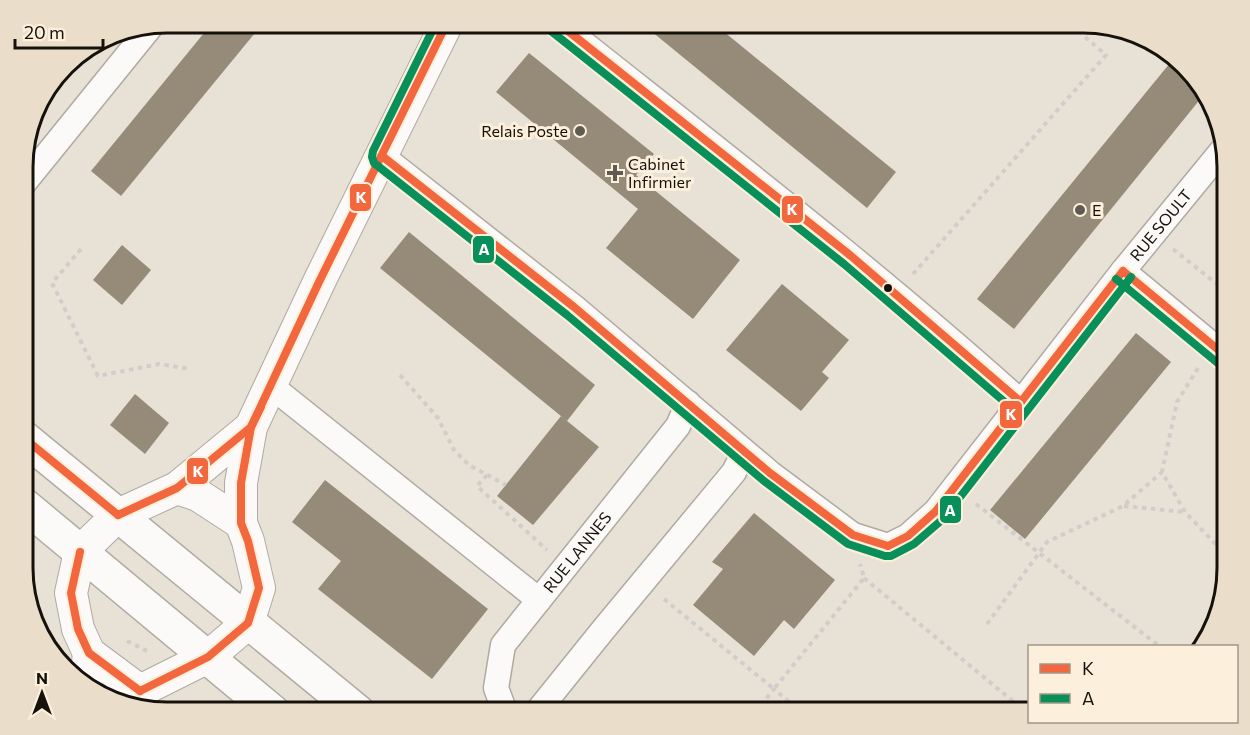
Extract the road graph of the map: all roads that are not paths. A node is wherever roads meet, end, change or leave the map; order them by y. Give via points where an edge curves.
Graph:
1 (442, 33) edge
2 (572, 33) edge
3 (144, 35) edge
4 (382, 156) junction
5 (1217, 157) edge
6 (33, 172) edge
7 (1123, 271) junction
8 (1217, 349) edge
9 (271, 386) junction
10 (1022, 402) junction
11 (688, 403) junction
12 (251, 427) junction
13 (33, 445) edge
14 (744, 452) junction
15 (177, 488) junction
16 (33, 513) edge
17 (118, 515) junction
18 (241, 523) junction
19 (80, 552) junction
20 (539, 600) junction
21 (249, 623) junction
22 (89, 653) junction
23 (208, 657) junction
24 (87, 675) edge
25 (132, 696) edge
26 (261, 702) edge
27 (346, 702) edge
28 (501, 702) edge
29 (545, 702) edge

1 - 4 street
2 - 10 street via 811,225
3 - 6 street
4 - 9 street
4 - 11 street via 574,307
5 - 7 street, RUE SOULT
7 - 8 street
7 - 10 street, RUE SOULT
9 - 12 street
9 - 20 street
10 - 14 street, RUE SOULT via 936,511 908,536 888,546 853,535
11 - 14 street
11 - 20 street, RUE LANNES via 678,426
12 - 15 street
12 - 18 street via 241,483
13 - 17 main road
14 - 29 street via 734,472
15 - 17 street
15 - 18 street via 198,495
16 - 19 main road
17 - 19 street
17 - 21 main road
18 - 21 street via 259,588
19 - 22 street via 71,593 78,629
19 - 23 main road
20 - 28 street, RUE LANNES via 503,645 496,688
21 - 23 street
21 - 27 main road
22 - 24 street
22 - 25 street
23 - 25 street
23 - 26 main road

